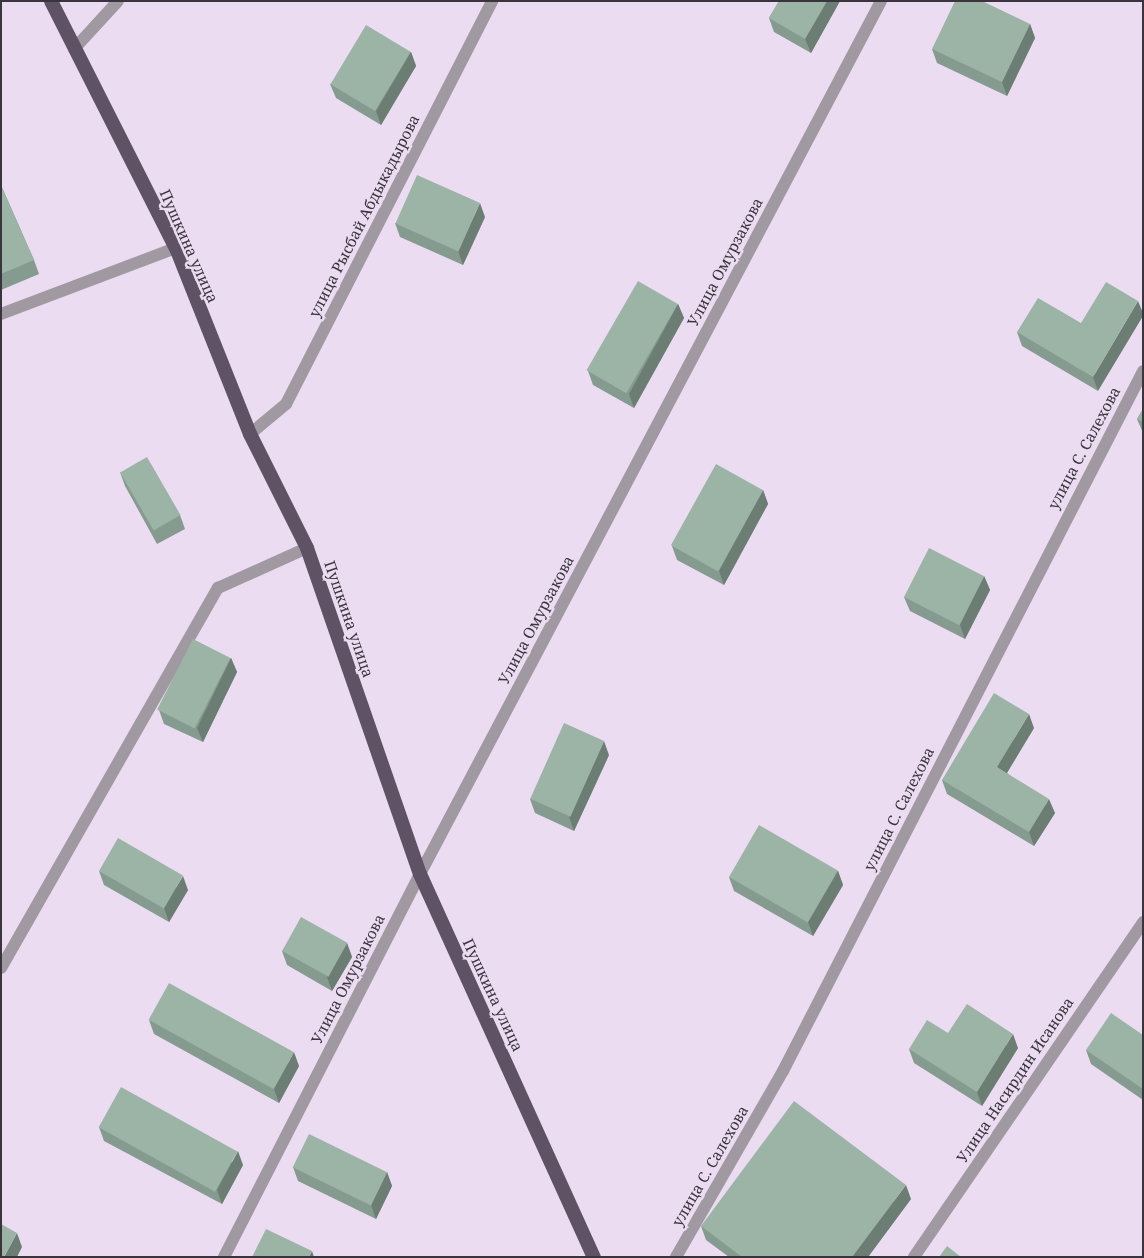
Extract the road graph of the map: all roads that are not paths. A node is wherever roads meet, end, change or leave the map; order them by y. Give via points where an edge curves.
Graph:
1 (51, 1) edge
2 (118, 1) edge
3 (492, 1) edge
4 (881, 1) edge
5 (74, 50) junction
6 (176, 248) junction
7 (1, 314) edge
8 (1143, 371) edge
9 (250, 434) junction
10 (307, 548) junction
11 (420, 874) junction
12 (1143, 922) edge
13 (1, 968) edge
14 (224, 1257) edge
15 (594, 1257) edge
16 (676, 1257) edge
17 (914, 1257) edge

1 - 5 highway, Пушкина улица
2 - 5 street
3 - 9 street, улица Рысбай Абдыкадырова via 286,404
4 - 11 street, Улица Омурзакова
5 - 6 highway, Пушкина улица
6 - 7 street
6 - 9 highway, Пушкина улица
8 - 16 street, улица С. Салехова via 783,1071
9 - 10 highway, Пушкина улица
10 - 11 highway, Пушкина улица
10 - 13 street via 218,588
11 - 14 street, Улица Омурзакова
11 - 15 highway, Пушкина улица
12 - 17 street, Улица Насирдин Исанова

